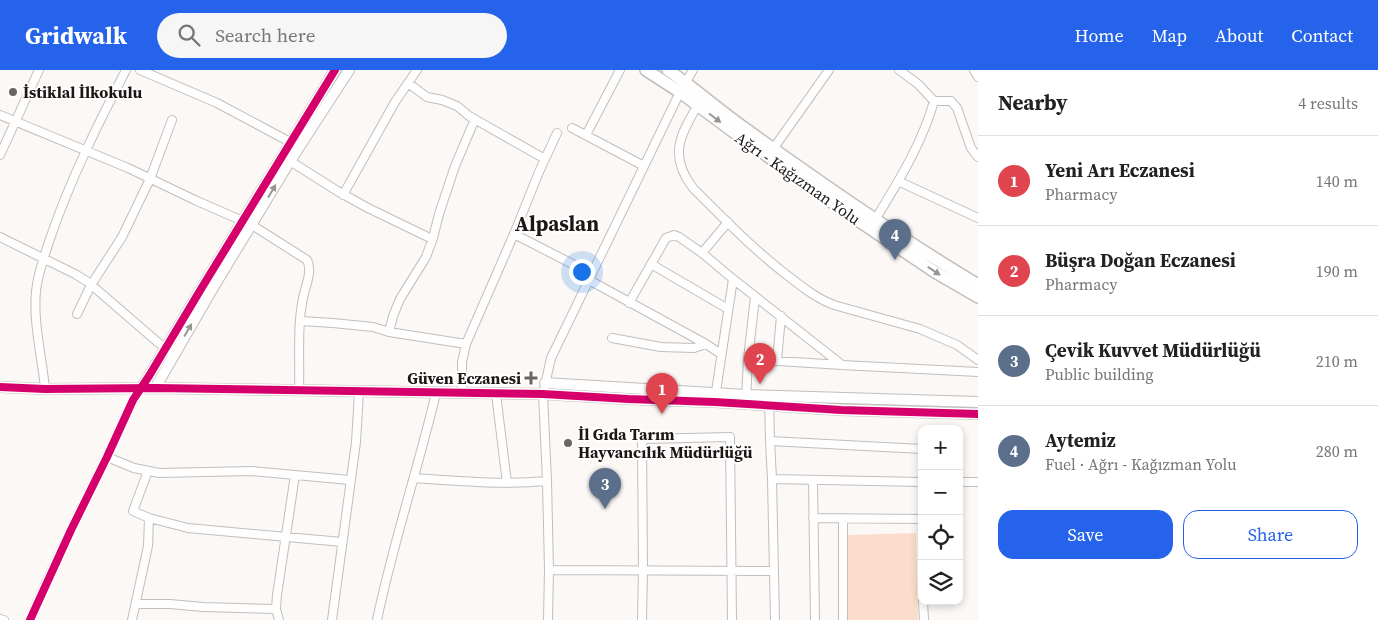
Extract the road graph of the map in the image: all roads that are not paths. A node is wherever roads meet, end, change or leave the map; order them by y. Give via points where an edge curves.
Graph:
1 (39, 70) edge
2 (126, 70) edge
3 (140, 70) edge
4 (335, 70) edge
5 (349, 70) edge
6 (417, 70) edge
7 (620, 70) edge
8 (646, 70) edge
9 (668, 70) edge
10 (693, 70) edge
11 (829, 70) edge
12 (899, 70) edge
13 (974, 70) edge
14 (978, 77) edge
15 (408, 83) junction
16 (682, 87) junction
17 (934, 101) junction
18 (698, 106) junction
19 (0, 115) edge
20 (475, 119) junction
21 (172, 120) dead end
22 (15, 121) junction
23 (572, 128) dead end
24 (557, 133) dead end
25 (586, 135) junction
26 (290, 142) junction
27 (773, 148) junction
28 (86, 150) junction
29 (0, 155) edge
30 (978, 157) edge
31 (545, 159) junction
32 (290, 161) junction
33 (644, 166) junction
34 (150, 179) junction
35 (898, 181) junction
36 (343, 194) junction
37 (978, 218) edge
38 (875, 220) junction
39 (247, 222) junction
40 (728, 222) junction
41 (514, 234) junction
42 (0, 237) edge
43 (432, 239) junction
44 (702, 253) junction
45 (44, 259) junction
46 (651, 264) junction
47 (590, 277) junction
48 (733, 279) junction
49 (91, 285) junction
50 (978, 285) edge
51 (755, 297) junction
52 (978, 297) edge
53 (629, 303) junction
54 (728, 309) junction
55 (77, 314) dead end
56 (780, 316) junction
57 (300, 321) junction
58 (389, 332) junction
59 (612, 338) dead end
60 (466, 344) junction
61 (706, 344) junction
62 (169, 352) junction
63 (721, 354) junction
64 (748, 359) junction
65 (978, 360) edge
66 (776, 361) junction
67 (842, 366) junction
68 (978, 372) edge
69 (545, 383) junction
70 (0, 387) edge
71 (141, 388) junction
72 (155, 388) junction
73 (44, 389) junction
74 (299, 390) junction
75 (359, 392) junction
76 (436, 393) junction
77 (462, 393) junction
78 (496, 394) junction
79 (543, 394) junction
80 (716, 398) junction
81 (746, 399) junction
82 (769, 400) junction
83 (978, 402) edge
84 (978, 414) edge
85 (770, 440) junction
86 (918, 449) edge
87 (106, 457) junction
88 (148, 471) junction
89 (295, 475) junction
90 (414, 478) junction
91 (772, 479) junction
92 (350, 480) junction
93 (813, 480) junction
94 (547, 481) junction
95 (918, 482) edge
96 (963, 482) edge
97 (978, 482) edge
98 (507, 483) junction
99 (149, 518) junction
100 (813, 518) junction
101 (843, 518) junction
102 (918, 519) edge
103 (286, 537) junction
104 (342, 542) junction
105 (549, 570) junction
106 (643, 570) junction
107 (731, 571) junction
108 (773, 571) junction
109 (136, 604) junction
110 (923, 605) edge
111 (276, 609) junction
112 (0, 619) edge
113 (4, 620) edge
114 (30, 620) edge
115 (132, 620) edge
116 (279, 620) edge
117 (332, 620) edge
118 (377, 620) edge
119 (548, 620) edge
120 (642, 620) edge
121 (732, 620) edge
122 (775, 620) edge
123 (815, 620) edge
124 (843, 620) edge
125 (924, 620) edge

1 - 22 street
2 - 28 street
3 - 26 street via 217,103
4 - 26 street
5 - 32 street
6 - 15 street
7 - 25 street
8 - 16 main road, Ağrı - Kağızman Yolu
9 - 16 main road, Ağrı - Kağızman Yolu
10 - 16 street
11 - 27 street
12 - 17 street
13 - 14 street
15 - 20 street via 427,97 457,106
15 - 36 street
16 - 18 main road, Ağrı - Kağızman Yolu
16 - 27 main road, Ağrı - Kağızman Yolu
16 - 33 street
17 - 30 street via 951,101 957,108 971,148
17 - 35 street via 930,117
18 - 40 street via 680,138 681,168 693,188
18 -> 52 main road, Ağrı - Kağızman Yolu via 856,219
19 - 22 street
20 - 31 street
20 - 43 street via 455,166
21 - 34 street
22 - 28 street
22 - 29 street
23 - 25 street
24 - 31 street
25 - 33 street
26 - 39 street
27 - 38 main road, Ağrı - Kağızman Yolu
28 - 34 street
28 - 45 street
31 - 41 street
32 - 36 street
39 -> 32 street
33 - 47 street
34 - 39 street
34 - 49 street via 117,247
35 - 37 street
35 - 38 street
36 - 43 street
38 - 50 main road, Ağrı - Kağızman Yolu
39 - 57 street via 307,260 309,272
39 - 62 street via 214,286
40 - 44 street
40 - 65 street via 777,268 823,301 920,329 957,345
41 - 47 street
41 - 60 street
42 - 45 street
43 - 58 street via 426,257 400,299
44 - 46 street via 674,235 664,242
44 - 48 street
45 - 49 street
45 - 73 street via 36,291 35,318
46 - 53 street
46 - 54 street
47 - 53 street
47 - 69 street via 551,358
48 - 51 street
48 - 54 street
49 - 55 street
49 - 62 street
51 - 56 street
51 - 64 street
53 - 61 street
54 - 63 street
56 - 66 street
56 - 67 street
57 - 58 street via 373,327
57 - 74 street
58 - 60 street
59 - 61 street via 661,347 694,348
60 - 77 street via 462,362
61 - 63 street
62 - 71 street
62 - 72 street
63 - 80 street
64 - 66 street
64 - 81 street
66 - 67 street
67 - 68 street
69 - 79 street
69 - 80 street
70 - 73 street
71 - 72 street
71 - 73 street
71 - 87 street
72 - 74 street
74 - 75 street
75 - 76 street
75 - 92 street
76 - 77 street
76 - 90 street
77 - 78 street
78 - 79 street
78 - 98 street
79 - 80 street via 628,400
79 - 94 street
80 - 81 street
81 - 82 street
82 - 83 street
82 - 84 street via 841,410
82 - 85 street
85 - 86 street
85 - 91 street
87 - 88 street
87 - 114 street
88 - 89 street via 252,471
88 - 99 street via 133,511
89 - 92 street
89 - 103 street
90 - 98 street
90 - 118 street
91 - 93 street
91 - 108 street
92 - 104 street
93 - 95 street
93 - 100 street
94 - 98 street
94 - 105 street
96 - 97 street
99 - 103 street via 188,528
99 - 109 street via 148,546
100 - 101 street
100 - 123 street
101 - 102 street
101 - 124 street
103 - 104 street
103 - 111 street
104 - 117 street
105 - 106 street
105 - 119 street
106 - 107 street
106 - 107 street via 642,439 730,437
106 - 120 street
107 - 108 street
107 - 121 street
108 - 122 street
109 - 111 street
109 - 115 street
110 - 125 street
111 - 116 street
112 - 113 street

